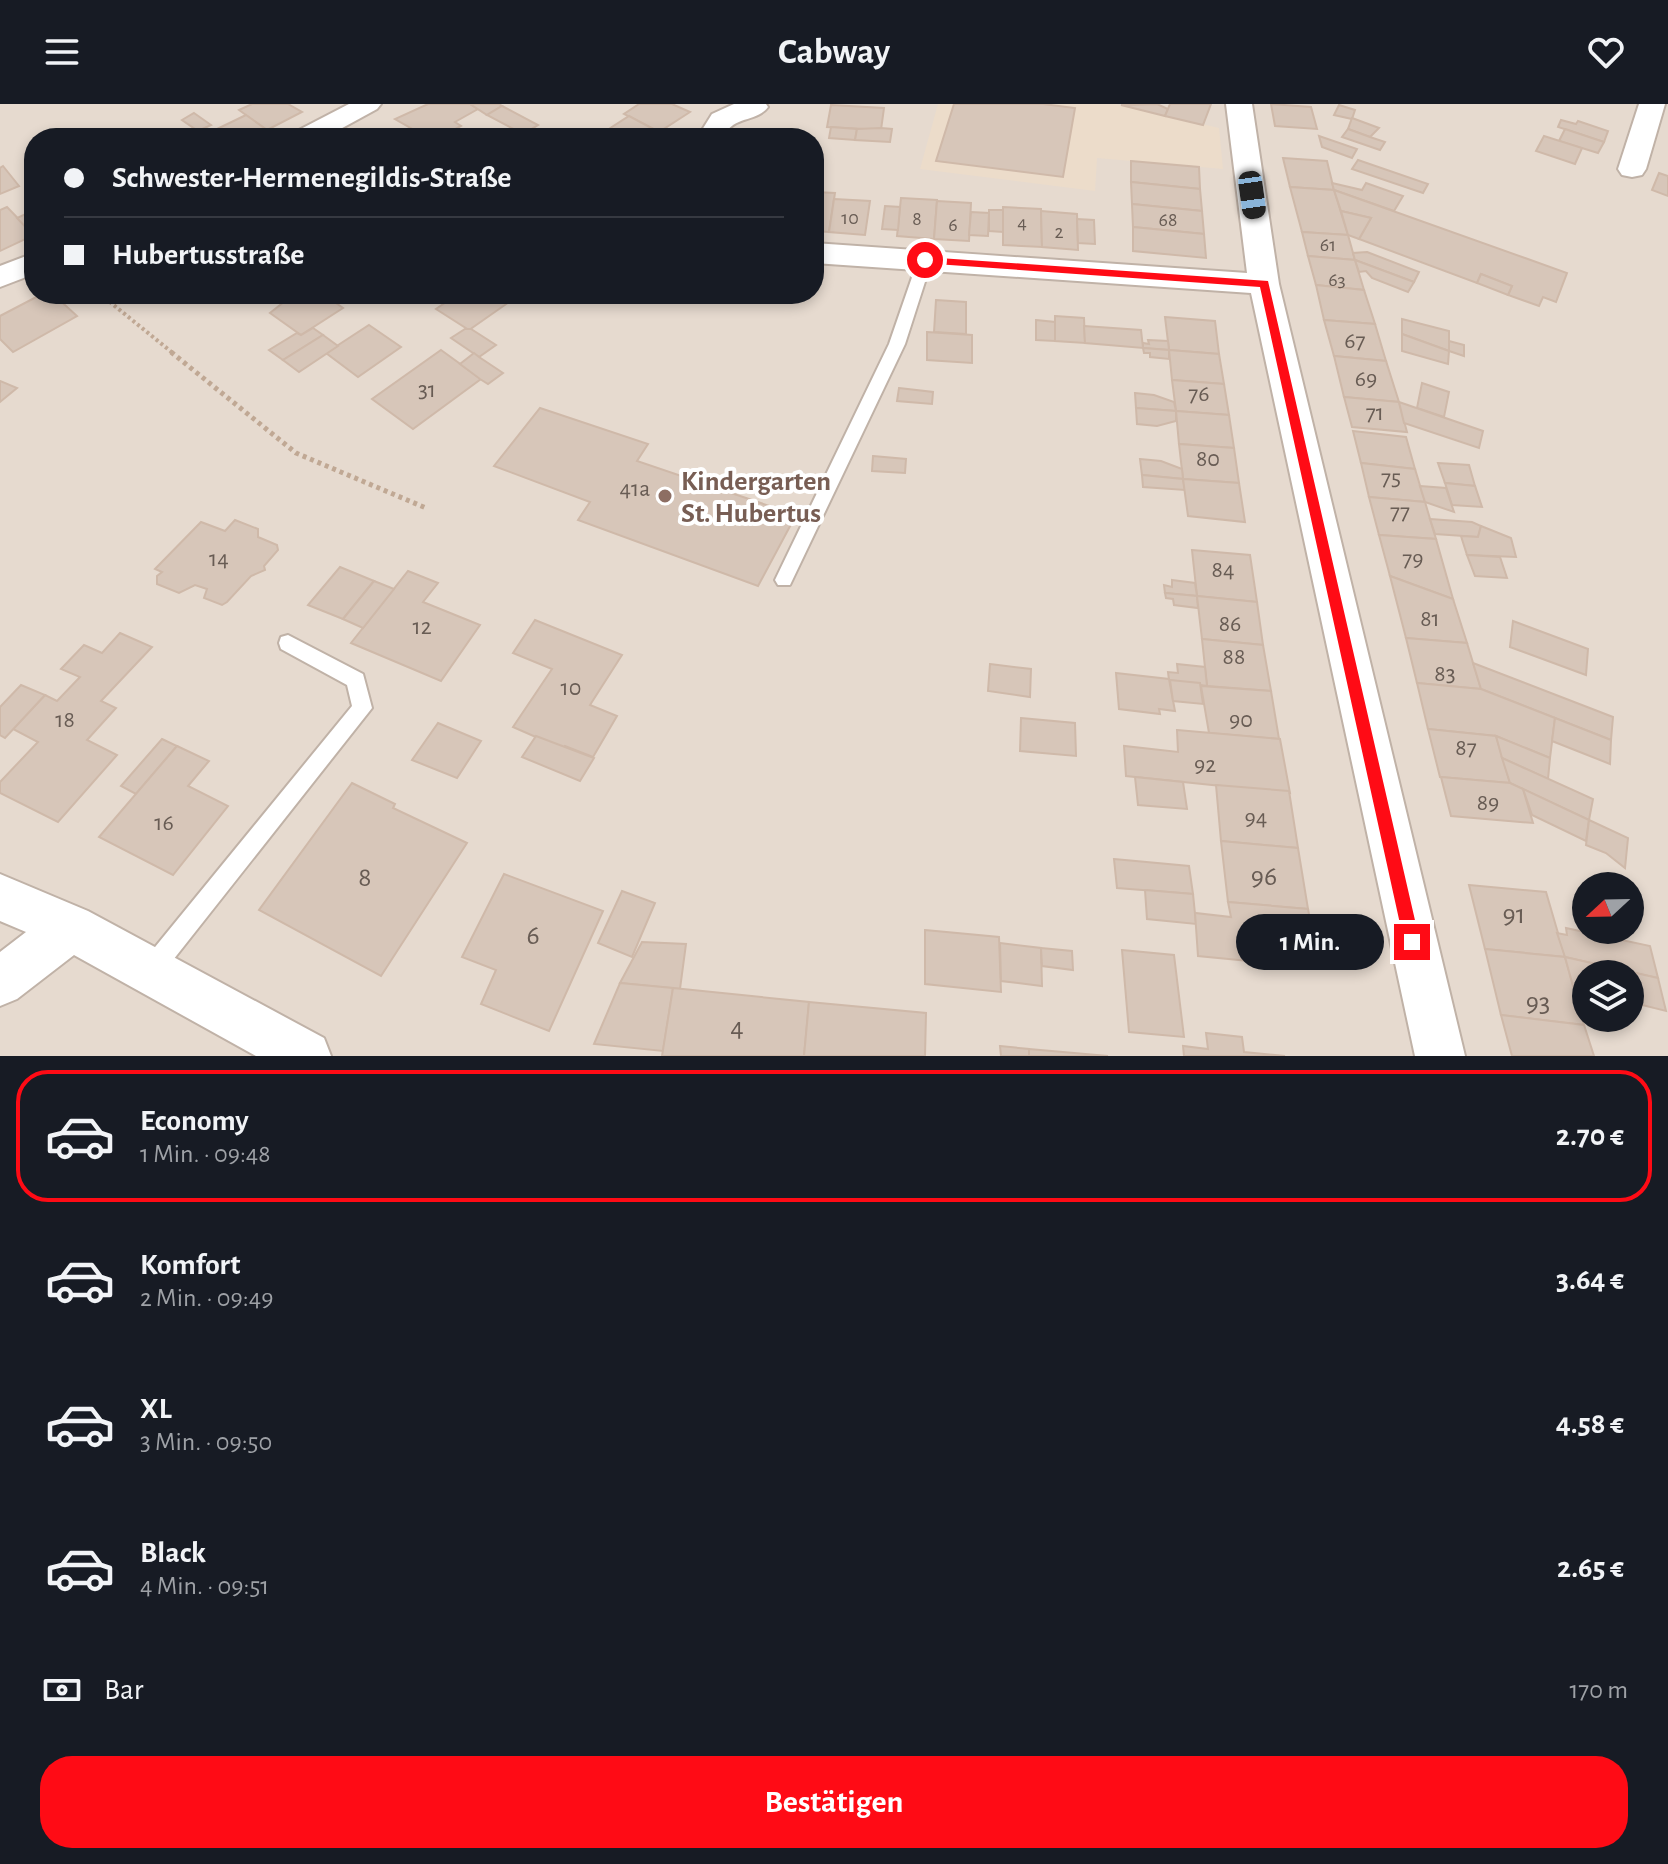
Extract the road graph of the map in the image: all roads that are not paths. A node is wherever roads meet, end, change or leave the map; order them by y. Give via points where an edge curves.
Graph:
1 (368, 104) edge
2 (1239, 104) edge
3 (1652, 104) edge
4 (755, 107) dead end
5 (323, 128) edge
6 (713, 128) edge
7 (1632, 169) dead end
8 (824, 254) edge
9 (925, 260) junction
10 (24, 267) edge
11 (0, 277) edge
12 (1264, 284) junction
13 (784, 580) dead end
14 (288, 643) dead end
15 (0, 897) edge
16 (71, 928) junction
17 (150, 971) junction
18 (0, 982) edge
19 (306, 1056) edge
20 (1440, 1056) edge

1 - 5 street
2 - 12 street
3 - 7 street
4 - 6 street via 732,111
8 - 9 street
9 - 12 street
9 - 13 lane via 897,344
10 - 11 street
12 - 20 street
14 - 17 lane via 356,680 362,708
15 - 16 street
16 - 17 street
16 - 18 street
17 - 19 street

